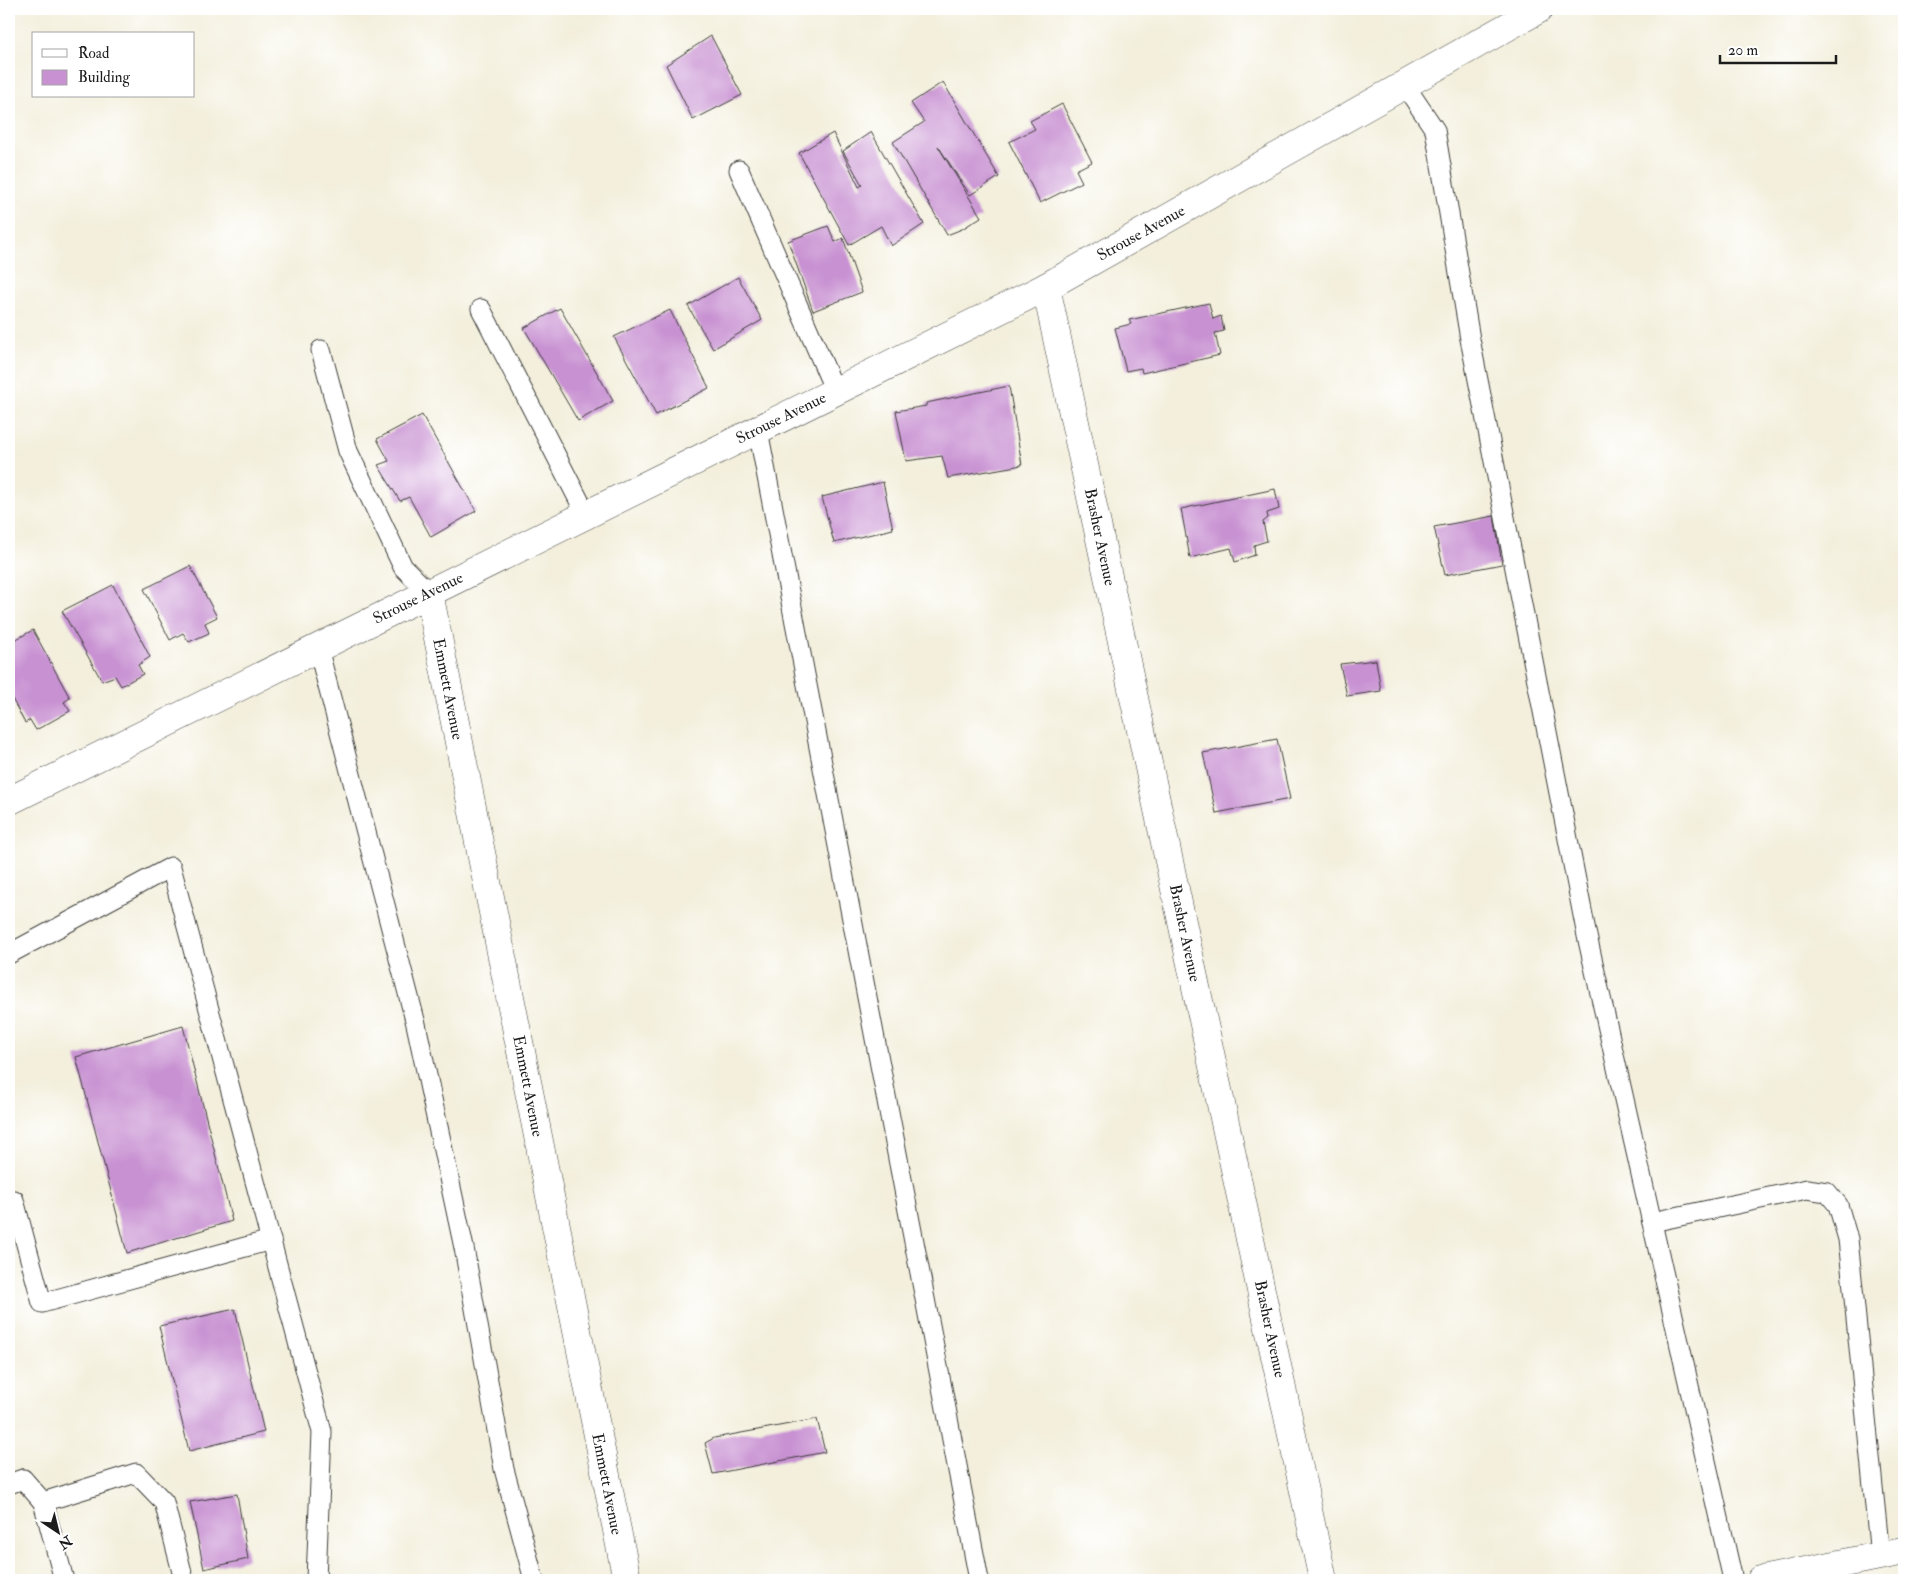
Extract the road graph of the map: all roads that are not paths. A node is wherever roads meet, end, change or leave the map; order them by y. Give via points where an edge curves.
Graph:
1 (1538, 9) edge
2 (1404, 84) junction
3 (739, 170) dead end
4 (1046, 287) junction
5 (481, 309) dead end
6 (321, 350) dead end
7 (835, 391) junction
8 (758, 430) junction
9 (586, 514) junction
10 (428, 593) junction
11 (318, 648) junction
12 (9, 801) edge
13 (9, 954) edge
14 (9, 1202) edge
15 (1652, 1222) junction
16 (271, 1240) junction
17 (9, 1484) edge
18 (43, 1502) junction
19 (1892, 1554) edge
20 (64, 1580) edge
21 (184, 1580) edge
22 (316, 1580) edge
23 (534, 1580) edge
24 (627, 1580) edge
25 (979, 1580) edge
26 (1323, 1580) edge
27 (1733, 1580) edge
28 (1761, 1580) edge

1 - 2 street, Strouse Avenue
2 - 4 street, Strouse Avenue
2 - 15 lane via 1435,130 1470,339 1587,936
3 - 7 lane
4 - 7 street, Strouse Avenue
4 - 26 street, Brasher Avenue
5 - 9 lane
6 - 10 lane via 348,451 403,567
7 - 8 street, Strouse Avenue
8 - 9 street, Strouse Avenue
8 - 25 lane
9 - 10 street, Strouse Avenue
10 - 11 street, Strouse Avenue
10 - 24 street, Emmett Avenue
11 - 12 street, Strouse Avenue
11 - 23 lane via 416,1024 464,1248 504,1469
13 - 16 lane via 171,867
14 - 16 lane via 14,1200 42,1303
15 - 19 lane via 1807,1189 1827,1192 1838,1205 1848,1239
15 - 27 lane
16 - 22 lane via 322,1432
17 - 18 lane via 24,1479
18 - 20 lane
18 - 21 lane via 136,1473 164,1502
19 - 28 street

